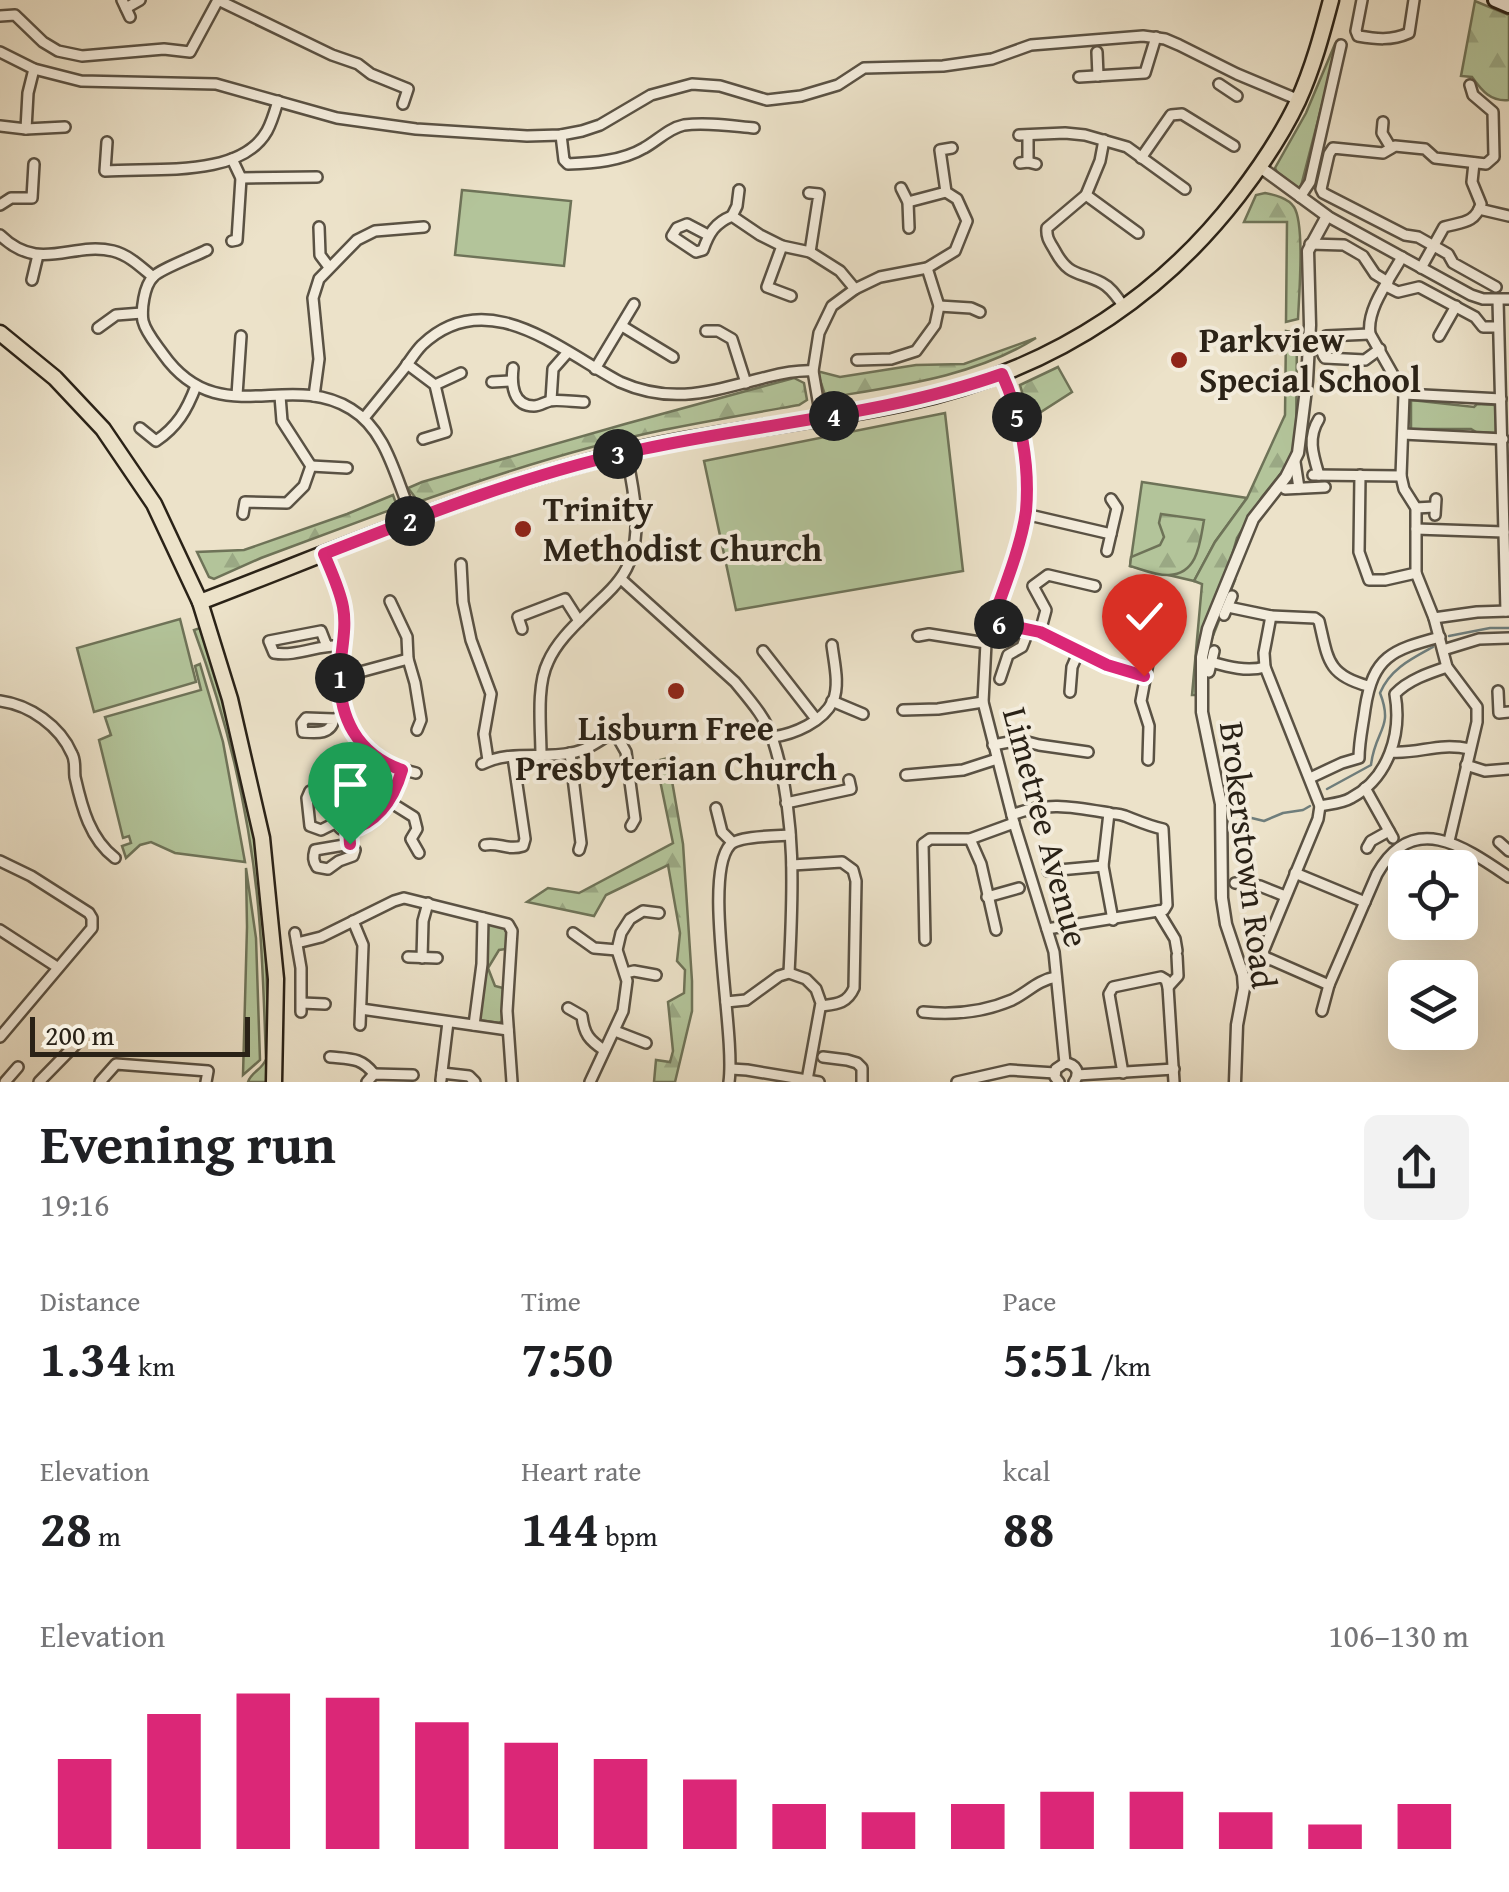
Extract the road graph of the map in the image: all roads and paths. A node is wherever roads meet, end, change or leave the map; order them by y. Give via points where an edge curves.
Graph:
1 (140, 0) edge
2 (218, 0) edge
3 (1331, 0) edge
4 (1414, 0) edge
5 (1495, 0) edge
6 (1364, 4) edge
7 (1509, 6) edge
8 (126, 8) edge
9 (0, 16) edge
10 (1409, 33) junction
11 (1156, 37) junction
12 (1420, 39) dead end
13 (1341, 45) dead end
14 (0, 52) edge
15 (1097, 52) dead end
16 (34, 70) junction
17 (1237, 74) junction
18 (1098, 76) junction
19 (1080, 77) dead end
20 (1228, 90) dead end
21 (1298, 100) junction
22 (278, 101) junction
23 (1462, 102) dead end
24 (403, 104) dead end
25 (1383, 122) dead end
26 (0, 126) edge
27 (66, 127) dead end
28 (754, 127) dead end
29 (26, 128) junction
30 (561, 136) junction
31 (1104, 140) junction
32 (107, 142) dead end
33 (1234, 146) dead end
34 (952, 148) dead end
35 (1392, 148) junction
36 (232, 158) junction
37 (1140, 158) junction
38 (1028, 163) dead end
39 (1474, 163) junction
40 (34, 164) dead end
41 (1260, 167) junction
42 (317, 177) dead end
43 (241, 178) junction
44 (901, 188) dead end
45 (739, 190) dead end
46 (1184, 190) dead end
47 (809, 192) dead end
48 (946, 192) junction
49 (1086, 195) junction
50 (1300, 197) junction
51 (908, 202) junction
52 (0, 205) edge
53 (1480, 209) junction
54 (732, 216) junction
55 (1327, 216) junction
56 (1509, 216) edge
57 (319, 227) dead end
58 (424, 227) dead end
59 (910, 228) dead end
60 (1138, 233) dead end
61 (0, 235) edge
62 (708, 235) dead end
63 (232, 241) dead end
64 (1310, 244) junction
65 (782, 246) junction
66 (1434, 246) junction
67 (207, 250) dead end
68 (810, 252) junction
69 (38, 255) junction
70 (1402, 257) junction
71 (329, 266) junction
72 (927, 268) junction
73 (1421, 268) junction
74 (153, 277) junction
75 (32, 280) dead end
76 (1387, 284) junction
77 (1496, 287) dead end
78 (855, 290) junction
79 (791, 296) dead end
80 (1503, 300) edge
81 (634, 304) dead end
82 (939, 306) junction
83 (1456, 306) junction
84 (1124, 308) junction
85 (980, 312) dead end
86 (142, 313) junction
87 (622, 326) junction
88 (1498, 327) junction
89 (98, 328) dead end
90 (706, 331) dead end
91 (0, 333) edge
92 (1370, 334) junction
93 (241, 336) dead end
94 (1439, 336) dead end
95 (1380, 349) junction
96 (568, 352) junction
97 (673, 357) dead end
98 (857, 360) dead end
99 (408, 364) junction
100 (513, 368) dead end
101 (595, 369) junction
102 (814, 371) junction
103 (461, 373) dead end
104 (1002, 374) junction
105 (512, 380) junction
106 (492, 382) dead end
107 (746, 382) junction
108 (435, 385) junction
109 (196, 386) junction
110 (1404, 394) junction
111 (237, 395) junction
112 (280, 396) junction
113 (314, 396) junction
114 (1501, 398) junction
115 (551, 400) junction
116 (584, 402) dead end
117 (1505, 417) edge
118 (364, 418) junction
119 (821, 418) junction
120 (1319, 419) dead end
121 (140, 428) dead end
122 (1403, 434) junction
123 (1502, 439) junction
124 (423, 440) dead end
125 (626, 452) junction
126 (1295, 462) junction
127 (311, 466) junction
128 (347, 468) dead end
129 (1360, 475) junction
130 (1401, 476) junction
131 (1325, 487) dead end
132 (1284, 488) dead end
133 (1299, 488) junction
134 (1111, 499) dead end
135 (1435, 507) dead end
136 (1416, 508) junction
137 (243, 514) dead end
138 (1026, 514) junction
139 (414, 520) junction
140 (1416, 529) junction
141 (1504, 532) junction
142 (1111, 534) junction
143 (1106, 551) dead end
144 (324, 554) junction
145 (458, 570) dead end
146 (1416, 573) junction
147 (621, 579) junction
148 (1094, 586) dead end
149 (1232, 596) dead end
150 (1155, 598) dead end
151 (390, 600) dead end
152 (200, 602) junction
153 (1508, 611) edge
154 (1271, 616) junction
155 (1434, 618) junction
156 (579, 621) junction
157 (992, 622) junction
158 (522, 629) dead end
159 (1029, 629) junction
160 (1040, 632) junction
161 (918, 636) dead end
162 (1440, 637) junction
163 (1509, 638) edge
164 (986, 643) junction
165 (326, 644) junction
166 (832, 645) dead end
167 (342, 646) junction
168 (1079, 650) junction
169 (1443, 650) junction
170 (763, 651) dead end
171 (1214, 651) dead end
172 (408, 659) junction
173 (1447, 667) junction
174 (1265, 668) junction
175 (340, 673) junction
176 (1144, 676) junction
177 (1000, 680) dead end
178 (1368, 686) junction
179 (1498, 690) dead end
180 (1070, 692) dead end
181 (0, 701) edge
182 (832, 702) junction
183 (983, 702) junction
184 (1498, 703) junction
185 (1476, 707) junction
186 (903, 710) dead end
187 (1509, 712) edge
188 (863, 714) dead end
189 (816, 719) junction
190 (416, 731) dead end
191 (773, 737) junction
192 (993, 746) junction
193 (1470, 749) junction
194 (1088, 752) dead end
195 (1391, 752) junction
196 (541, 754) junction
197 (570, 754) junction
198 (514, 757) junction
199 (996, 759) junction
200 (1148, 760) dead end
201 (1466, 765) junction
202 (1509, 769) edge
203 (402, 770) junction
204 (416, 774) dead end
205 (906, 775) dead end
206 (1310, 778) junction
207 (849, 780) dead end
208 (1365, 788) junction
209 (390, 802) junction
210 (786, 803) junction
211 (716, 805) dead end
212 (1320, 806) junction
213 (1109, 813) junction
214 (1013, 819) junction
215 (636, 822) dead end
216 (334, 823) junction
217 (349, 830) junction
218 (493, 831) dead end
219 (790, 835) junction
220 (970, 839) junction
221 (1448, 840) junction
222 (732, 842) junction
223 (350, 844) dead end
224 (583, 846) dead end
225 (1367, 848) dead end
226 (419, 852) dead end
227 (115, 858) dead end
228 (0, 861) edge
229 (792, 865) junction
230 (1103, 866) junction
231 (1048, 871) dead end
232 (1296, 873) junction
233 (1509, 877) edge
234 (1235, 883) dead end
235 (1019, 888) dead end
236 (987, 896) junction
237 (1286, 896) junction
238 (1365, 902) junction
239 (428, 904) junction
240 (1158, 911) junction
241 (659, 913) dead end
242 (483, 918) junction
243 (1113, 920) junction
244 (353, 921) junction
245 (1047, 929) junction
246 (0, 930) edge
247 (996, 930) dead end
248 (573, 933) dead end
249 (926, 940) dead end
250 (617, 950) junction
251 (408, 957) dead end
252 (422, 958) junction
253 (437, 958) dead end
254 (57, 967) junction
255 (625, 973) junction
256 (790, 973) junction
257 (656, 976) dead end
258 (1056, 978) junction
259 (1329, 985) junction
260 (1168, 987) junction
261 (726, 1002) junction
262 (325, 1004) dead end
263 (821, 1006) junction
264 (568, 1008) dead end
265 (361, 1010) junction
266 (1322, 1011) dead end
267 (923, 1012) dead end
268 (448, 1022) junction
269 (360, 1025) dead end
270 (474, 1025) junction
271 (508, 1030) junction
272 (615, 1031) junction
273 (0, 1037) edge
274 (80, 1040) dead end
275 (646, 1043) dead end
276 (604, 1050) junction
277 (330, 1057) dead end
278 (1064, 1063) junction
279 (18, 1068) dead end
280 (1174, 1069) junction
281 (731, 1070) junction
282 (828, 1070) dead end
283 (1123, 1073) junction
284 (413, 1075) dead end
285 (207, 1076) edge
286 (442, 1077) edge
287 (1033, 1077) edge
288 (371, 1078) edge
289 (1057, 1078) edge
290 (1076, 1078) edge
291 (1099, 1078) edge
292 (808, 1080) edge
293 (962, 1081) edge
294 (5, 1082) edge
295 (39, 1082) edge
296 (100, 1082) edge
297 (274, 1082) edge
298 (475, 1082) edge
299 (512, 1082) edge
300 (590, 1082) edge
301 (730, 1082) edge
302 (819, 1082) edge
303 (862, 1082) edge
304 (1174, 1082) edge
305 (1235, 1082) edge

1 - 8 street
2 - 9 street via 190,52 82,56 43,42 15,15
2 - 24 street via 408,89
3 - 21 main road
4 - 10 street
5 - 7 main road
6 - 10 street via 1358,36 1384,40
10 - 12 street
11 - 17 street
11 - 18 street via 1146,73
11 - 30 street via 1032,45 943,66 864,68 838,85 766,100 692,84 650,95 600,125
13 - 50 street via 1310,182
14 - 16 street
15 - 18 street
16 - 22 street via 81,80 216,84
16 - 29 street
17 - 20 street
17 - 21 street
18 - 19 street
21 - 41 main road
22 - 30 street via 401,127
22 - 36 street via 266,134
23 - 39 street via 1471,90 1493,112 1494,157
25 - 35 street
26 - 29 street
27 - 29 street
28 - 30 street via 680,126 642,149 568,164
31 - 37 street
31 - 38 street via 1023,135
31 - 49 street
32 - 36 street via 105,172 207,167
33 - 37 street via 1182,114 1171,115
34 - 48 street via 940,150
35 - 39 street
35 - 66 street via 1333,148 1323,194
36 - 43 street
37 - 46 street
39 - 53 street
40 - 52 street via 32,198
41 - 50 street
41 - 84 main road via 1200,242
42 - 43 street
43 - 63 street
44 - 51 street
45 - 54 street
47 - 68 street via 819,194
48 - 51 street
48 - 72 street via 967,221 955,251
49 - 60 street
49 - 84 street via 1046,235 1067,270 1110,288
50 - 55 street
51 - 59 street
53 - 56 street
53 - 66 street via 1466,223 1444,227
54 - 62 street
54 - 65 street
55 - 64 street
55 - 70 street
57 - 71 street via 320,255
58 - 71 street via 375,231
61 - 69 street
64 - 76 street via 1344,246 1363,256
64 - 126 street, Brokerstown Road via 1307,381
65 - 68 street
65 - 79 street via 767,287
66 - 73 street
66 - 77 street
67 - 74 street
68 - 78 street
69 - 74 street via 113,251
69 - 75 street
70 - 73 street
70 - 76 street
71 - 113 street via 313,298 319,359
72 - 78 street via 880,277
72 - 82 street
73 - 80 street via 1471,296
74 - 86 street
76 - 83 street via 1398,292 1419,286
76 - 92 street
78 - 102 street via 832,306 819,333
80 - 88 street
81 - 87 street
82 - 85 street
82 - 98 street via 935,325 916,351
83 - 88 street via 1483,327
83 - 94 street
84 - 104 main road
86 - 89 street via 116,315
86 - 109 street via 166,358
87 - 97 street
87 - 101 street
88 - 114 street
90 - 107 street via 732,339
91 - 152 main road via 56,378 103,429 154,504
92 - 95 street
92 - 95 street via 1326,336 1322,354 1365,360
93 - 111 street
95 - 110 street
96 - 99 street via 530,329 481,320 434,335
96 - 101 street
96 - 115 street via 553,369
99 - 108 street
99 - 118 street
100 - 105 street
101 - 107 street via 636,390 669,396
102 - 107 street
102 - 119 street
103 - 108 street
104 - 119 main road via 905,403
104 - 138 street, Limetree Avenue via 1023,442
105 - 106 street
105 - 115 street via 522,404
108 - 124 street via 446,432
109 - 111 street
109 - 121 street via 174,429 156,441
110 - 114 street
110 - 122 street
111 - 112 street
112 - 113 street
112 - 127 street via 282,421
113 - 118 street
114 - 117 street
115 - 116 street
117 - 123 street
118 - 139 street
119 - 125 main road
120 - 129 street via 1312,430 1316,475
122 - 123 street
122 - 130 street
123 - 141 street
125 - 139 main road
125 - 147 street via 636,530
126 - 133 street
126 - 305 street, Brokerstown Road via 1253,519 1202,656 1202,712 1220,804 1222,898 1243,975
127 - 128 street
127 - 137 street via 304,486 287,503 245,502
129 - 130 street
129 - 146 street via 1360,552 1369,580
130 - 136 street
131 - 133 street
132 - 133 street
134 - 142 street via 1117,508
135 - 136 street
136 - 140 street
138 - 142 street
138 - 157 street, Limetree Avenue
139 - 144 main road
140 - 141 street
140 - 146 street
141 - 153 street
142 - 143 street
144 - 152 main road
144 - 167 street via 343,606
145 - 198 street via 470,640 491,694 485,762
146 - 155 street
147 - 156 street
147 - 191 street via 735,682
148 - 160 street via 1048,575 1032,586 1046,610
149 - 154 street via 1226,611
150 - 176 street
151 - 172 street via 407,637
152 - 297 main road via 262,838 276,979
153 - 155 street
154 - 174 street
154 - 178 street via 1319,620 1331,664 1349,681
155 - 162 street
156 - 158 street via 565,599 518,616
156 - 196 street via 547,663
157 - 159 street
157 - 164 street, Limetree Avenue
159 - 160 street
159 - 177 street via 1022,647 1008,655
160 - 168 street
161 - 164 street
162 - 169 street
162 - 178 street via 1390,656
163 - 169 street
164 - 183 street, Limetree Avenue
165 - 165 street via 282,654 274,653 270,641 320,631
165 - 167 street
166 - 182 street
167 - 175 street
168 - 176 street
168 - 180 street
169 - 173 street
170 - 189 street
171 - 174 street via 1210,667
172 - 175 street
172 - 190 street via 421,720
173 - 185 street
173 - 195 street via 1398,689
174 - 206 street
175 - 203 street via 339,717 374,756
176 - 200 street
178 - 206 street via 1359,758
179 - 184 street
181 - 227 street via 26,708 60,734 72,753 90,829
182 - 188 street
182 - 189 street
183 - 186 street
183 - 192 street, Limetree Avenue
184 - 185 street
184 - 187 street via 1499,713
185 - 193 street
189 - 191 street
191 - 210 street
192 - 194 street via 1020,740
192 - 199 street, Limetree Avenue
193 - 195 street
193 - 201 street
195 - 208 street
196 - 197 street
196 - 198 street
197 - 215 street via 618,729
197 - 224 street
198 - 218 street via 523,846 488,844
199 - 205 street
199 - 214 street, Limetree Avenue
201 - 202 street
201 - 221 street
203 - 204 street
203 - 209 street
206 - 212 street
207 - 210 street via 852,789
208 - 212 street via 1350,800
208 - 225 street via 1391,834
209 - 217 street
209 - 226 street via 414,817 411,839
210 - 219 street
211 - 222 street via 722,832
212 - 232 street
213 - 214 street via 1048,805
213 - 230 street
213 - 240 street via 1164,829 1167,905
214 - 220 street
214 - 245 street, Limetree Avenue
216 - 216 street via 325,790 303,796 310,826 320,830
216 - 217 street
217 - 223 street
219 - 222 street
219 - 229 street
220 - 236 street
220 - 249 street via 923,844
221 - 233 street
221 - 238 street via 1420,839 1398,848
222 - 261 street via 717,888
228 - 254 street via 92,918 92,928
229 - 256 street
229 - 263 street via 842,862 856,882 854,988 842,1002
230 - 231 street
230 - 243 street
232 - 237 street
232 - 238 street
234 - 237 street
235 - 236 street
236 - 247 street
237 - 259 street via 1265,958
238 - 259 street
239 - 242 street
239 - 244 street via 404,898
239 - 252 street
240 - 243 street
240 - 260 street via 1177,953 1178,976
241 - 250 street via 644,911 630,920
242 - 270 street
242 - 271 street via 511,926
243 - 245 street
244 - 262 street via 320,937 296,938 302,1008
244 - 265 street via 363,945
245 - 258 street, Limetree Avenue
246 - 254 street
248 - 250 street via 594,948
250 - 255 street
251 - 252 street
252 - 253 street
254 - 273 street
255 - 257 street
255 - 272 street
256 - 261 street via 746,1000
256 - 263 street via 806,978
258 - 267 street via 983,1008
258 - 278 street, Limetree Avenue
259 - 266 street
260 - 280 street
260 - 283 street via 1162,977 1113,987 1109,994
261 - 281 street
263 - 292 street
264 - 276 street via 582,1016 584,1031
265 - 268 street
265 - 269 street
268 - 270 street
268 - 286 street
270 - 271 street
271 - 299 street
272 - 275 street
272 - 276 street
274 - 295 street
276 - 300 street
277 - 288 street via 366,1063
278 - 289 street
278 - 290 street via 1074,1066
279 - 294 street
280 - 283 street
280 - 304 street
281 - 292 street
281 - 301 street
282 - 303 street via 826,1058 857,1062
283 - 291 street
284 - 288 street
285 - 296 street via 116,1064
286 - 298 street via 469,1076
287 - 289 street
287 - 293 street via 1010,1070
290 - 291 street
292 - 302 street

